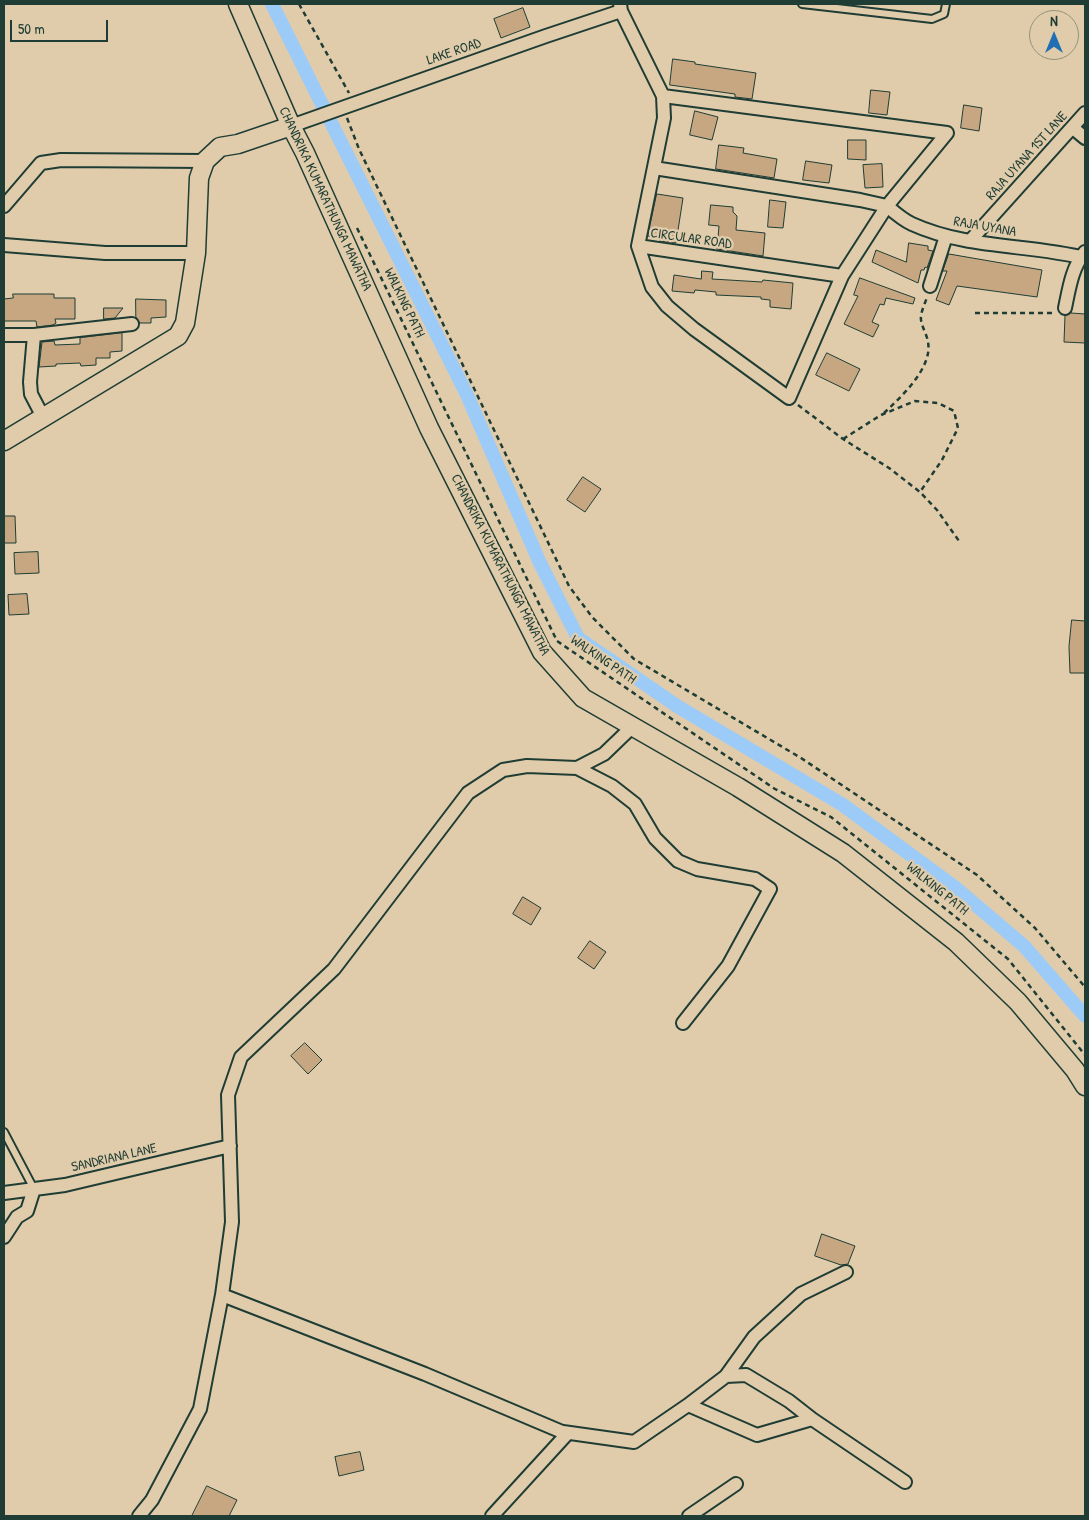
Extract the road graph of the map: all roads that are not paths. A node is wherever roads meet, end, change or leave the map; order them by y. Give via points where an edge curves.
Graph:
1 (238, 4) edge
2 (802, 4) edge
3 (946, 4) edge
4 (620, 8) edge
5 (663, 96) junction
6 (1085, 113) edge
7 (298, 124) junction
8 (1073, 128) junction
9 (1085, 138) edge
10 (205, 160) junction
11 (654, 168) junction
12 (4, 206) edge
13 (887, 206) junction
14 (946, 236) junction
15 (970, 241) junction
16 (4, 244) edge
17 (638, 246) junction
18 (196, 253) junction
19 (1084, 255) edge
20 (842, 276) junction
21 (930, 286) road end
22 (1065, 308) road end
23 (132, 324) dead end
24 (4, 335) edge
25 (34, 335) junction
26 (43, 417) junction
27 (4, 441) edge
28 (633, 726) junction
29 (577, 768) junction
30 (683, 1023) dead end
31 (1085, 1086) edge
32 (4, 1132) edge
33 (230, 1146) junction
34 (34, 1189) junction
35 (4, 1193) edge
36 (4, 1237) edge
37 (846, 1272) dead end
38 (222, 1294) junction
39 (726, 1376) junction
40 (688, 1405) junction
41 (812, 1419) junction
42 (564, 1432) junction
43 (905, 1482) dead end
44 (736, 1484) dead end
45 (702, 1508) junction
46 (139, 1516) edge
47 (492, 1516) edge
48 (689, 1516) edge
49 (713, 1516) edge

1 - 7 main road, CHANDRIKA KUMARATHUNGA MAWATHA
2 - 3 lane via 932,19 944,14
4 - 5 street, CIRCULAR ROAD
4 - 7 street, LAKE ROAD
5 - 11 street, CIRCULAR ROAD via 664,118
5 - 13 street via 947,134
6 - 8 street, RAJA UYANA 1ST LANE
7 - 10 main road via 220,147
7 - 28 main road, CHANDRIKA KUMARATHUNGA MAWATHA via 305,153 429,428 542,652 583,698
8 - 9 street
8 - 15 street, RAJA UYANA 1ST LANE
10 - 12 street via 61,160 41,163
10 - 18 main road via 199,178
11 - 13 street
11 - 17 street, CIRCULAR ROAD
13 - 14 street, RAJA UYANA via 911,224
13 - 20 street
14 - 15 street, RAJA UYANA
14 - 21 street
15 - 19 street, RAJA UYANA
16 - 18 street via 106,253
17 - 20 street, CIRCULAR ROAD
17 - 20 street via 652,287 667,306 789,398
18 - 26 main road via 185,323 178,336
19 - 22 street via 1073,273
23 - 25 street
24 - 25 street
25 - 26 street via 31,394
26 - 27 main road
28 - 29 street via 604,754
28 - 31 main road, CHANDRIKA KUMARATHUNGA MAWATHA via 843,853 956,942 1018,1002
29 - 30 street via 612,786 635,804 655,838 678,861 697,869 755,879 770,889 728,966
29 - 33 street via 527,766 503,770 468,793 334,969 241,1057 228,1095
32 - 34 lane
33 - 34 street, SANDRIANA LANE via 65,1185
33 - 38 street via 232,1222
34 - 35 street, SANDRIANA LANE
34 - 36 street via 27,1211 17,1217
37 - 39 street via 801,1294 754,1336
38 - 42 street
38 - 46 street via 200,1409 152,1500
39 - 40 street
39 - 41 street via 746,1375 790,1401
40 - 41 street via 757,1436
40 - 42 street via 634,1442
41 - 43 street
42 - 47 street via 567,1434
44 - 45 street
45 - 48 street
45 - 49 street

